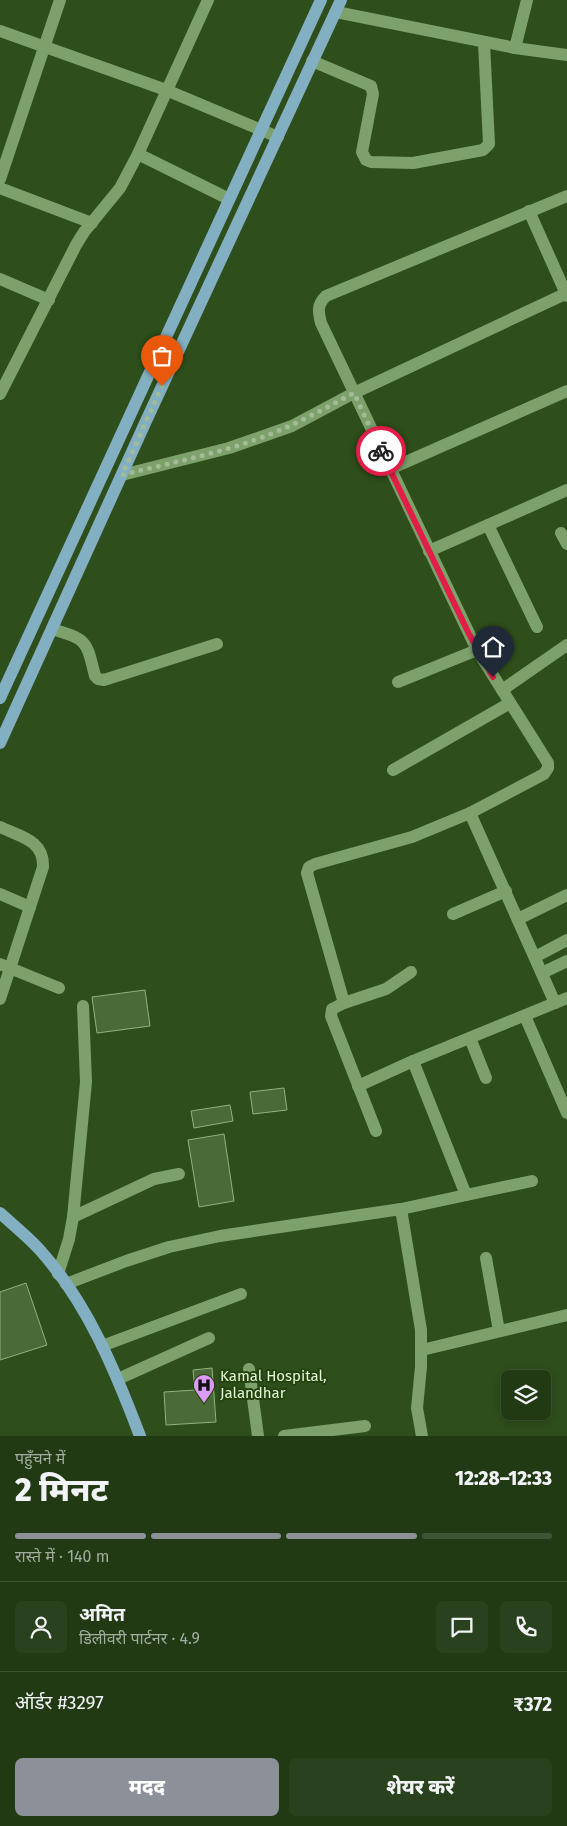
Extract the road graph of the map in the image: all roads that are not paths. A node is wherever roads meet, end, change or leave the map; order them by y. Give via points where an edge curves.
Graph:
1 (60, 0) edge
2 (208, 0) edge
3 (322, 0) edge
4 (527, 0) edge
5 (339, 6) edge
6 (0, 31) edge
7 (484, 42) junction
8 (45, 46) junction
9 (515, 48) junction
10 (567, 55) edge
11 (312, 61) junction
12 (166, 90) junction
13 (262, 130) junction
14 (278, 137) junction
15 (138, 154) junction
16 (0, 179) edge
17 (0, 188) edge
18 (567, 196) edge
19 (229, 200) junction
20 (529, 211) junction
21 (92, 223) junction
22 (0, 279) edge
23 (187, 291) junction
24 (567, 294) edge
25 (203, 298) junction
26 (49, 300) junction
27 (4, 376) edge
28 (567, 390) edge
29 (354, 393) junction
30 (0, 394) edge
31 (390, 469) junction
32 (122, 475) junction
33 (97, 487) junction
34 (567, 490) edge
35 (113, 495) junction
36 (488, 524) junction
37 (429, 551) junction
38 (537, 627) dead end
39 (52, 629) junction
40 (217, 644) dead end
41 (567, 645) edge
42 (477, 650) junction
43 (398, 682) dead end
44 (502, 690) junction
45 (0, 698) edge
46 (510, 703) junction
47 (0, 743) edge
48 (393, 770) dead end
49 (470, 813) junction
50 (0, 827) edge
51 (506, 891) junction
52 (0, 894) edge
53 (567, 896) edge
54 (30, 907) junction
55 (452, 914) dead end
56 (518, 919) junction
57 (567, 940) edge
58 (535, 957) junction
59 (567, 961) edge
60 (5, 966) edge
61 (411, 972) dead end
62 (542, 973) junction
63 (59, 988) dead end
64 (567, 998) edge
65 (0, 999) edge
66 (344, 1003) junction
67 (555, 1003) junction
68 (83, 1006) dead end
69 (525, 1016) junction
70 (470, 1038) junction
71 (413, 1061) junction
72 (486, 1078) dead end
73 (358, 1086) junction
74 (567, 1113) edge
75 (376, 1131) dead end
76 (179, 1174) dead end
77 (532, 1181) dead end
78 (466, 1195) junction
79 (401, 1209) junction
80 (0, 1213) edge
81 (73, 1217) junction
82 (486, 1258) dead end
83 (62, 1279) junction
84 (242, 1294) dead end
85 (567, 1315) edge
86 (499, 1331) junction
87 (209, 1338) dead end
88 (102, 1346) junction
89 (422, 1350) junction
90 (249, 1369) dead end
91 (118, 1379) junction
92 (365, 1426) dead end
93 (140, 1436) edge
94 (258, 1436) edge
95 (284, 1436) edge
96 (422, 1436) edge

1 - 8 street
2 - 12 street
3 - 13 main road
4 - 9 street
5 - 7 street
5 - 11 main road
6 - 8 street
7 - 9 street
7 - 11 street via 489,144 483,150 413,163 366,160 362,152 373,94 371,86
8 - 12 street
8 - 16 street
9 - 10 street
11 - 14 main road
12 - 13 street
12 - 15 street
13 - 14 street
13 - 19 main road
14 - 25 main road
15 - 19 street
15 - 21 street via 120,188
17 - 21 street
18 - 20 street
19 - 23 main road
20 - 24 street
20 - 29 street via 326,296 320,302 318,313 321,323
21 - 26 street via 76,245
22 - 26 street
23 - 25 main road
23 - 33 main road
24 - 29 street
25 - 32 main road
26 - 27 street
27 - 30 street
28 - 31 street
29 - 31 street
29 - 32 street via 262,438
31 - 37 street
32 - 35 main road
33 - 35 main road
33 - 45 main road
34 - 36 street
35 - 39 main road
36 - 37 street
36 - 38 street
37 - 42 street
39 - 40 street via 77,637 86,644 95,676 104,680
39 - 47 main road
41 - 44 street
42 - 43 street
42 - 44 street
44 - 46 street
46 - 48 street
46 - 49 street via 548,768 544,774
49 - 51 street
49 - 66 street via 412,837 309,867 307,879
50 - 54 street via 34,843 43,856 43,867
51 - 55 street
51 - 56 street
52 - 54 street
53 - 56 street
54 - 60 street
56 - 58 street
57 - 58 street
58 - 62 street
59 - 62 street
60 - 63 street
60 - 65 street
61 - 66 street via 386,989
62 - 67 street
64 - 67 street
66 - 73 street via 332,1009 331,1016
67 - 69 street
68 - 81 street via 86,1082
69 - 70 street
69 - 74 street
70 - 71 street
70 - 72 street
71 - 73 street
71 - 78 street
73 - 75 street
76 - 81 street via 145,1183
77 - 78 street
78 - 79 street
79 - 83 street via 220,1236 169,1247
79 - 89 street
80 - 83 main road via 39,1249
81 - 83 street
82 - 86 street
83 - 88 main road
84 - 88 street
85 - 86 street
86 - 89 street
87 - 91 street
88 - 91 main road
89 - 96 street via 417,1408
90 - 94 street
91 - 93 main road
92 - 95 street

